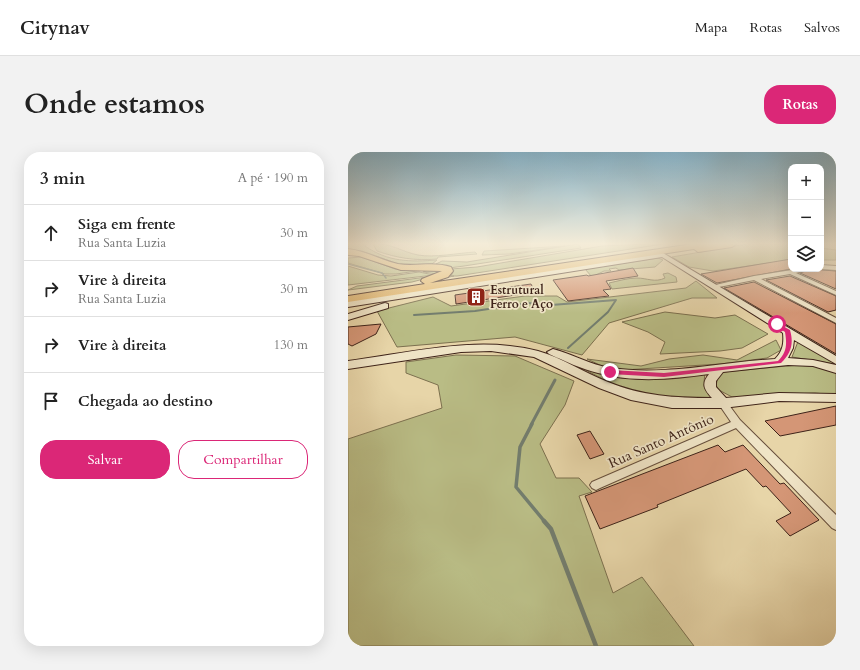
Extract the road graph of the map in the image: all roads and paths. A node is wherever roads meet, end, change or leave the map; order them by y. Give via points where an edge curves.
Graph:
1 (441, 267) edge
2 (544, 267) edge
3 (558, 267) edge
4 (576, 267) edge
5 (687, 267) edge
6 (824, 268) edge
7 (834, 269) edge
8 (788, 271) edge
9 (791, 272) edge
10 (754, 278) junction
11 (510, 279) junction
12 (409, 285) junction
13 (714, 286) junction
14 (836, 293) edge
15 (348, 294) edge
16 (348, 299) edge
17 (348, 304) edge
18 (348, 317) edge
19 (836, 321) edge
20 (788, 331) junction
21 (348, 357) edge
22 (836, 361) edge
23 (779, 362) junction
24 (348, 365) edge
25 (719, 369) junction
26 (836, 369) edge
27 (836, 398) edge
28 (723, 403) junction
29 (737, 423) junction
30 (596, 485) dead end
31 (836, 524) edge

1 - 12 highway via 448,271 444,275
2 - 12 highway
3 - 16 highway
4 - 11 main road
5 - 13 main road
6 - 7 street
8 - 10 street
9 - 14 street
10 - 13 street
10 - 19 street
11 - 17 main road
11 - 18 main road via 403,302
12 - 15 highway
13 - 20 main road
20 - 22 main road
20 - 23 main road via 788,354
21 - 25 main road via 429,346 496,341 524,344 554,352 610,372 664,375
23 - 25 main road
23 - 26 main road via 814,363
24 - 28 main road via 461,348 491,348 536,354 603,385 636,397 672,403
25 - 28 main road via 710,381 710,388
27 - 28 main road via 779,397
28 - 29 street
29 - 30 street, Rua Santo Antônio
29 - 31 street

